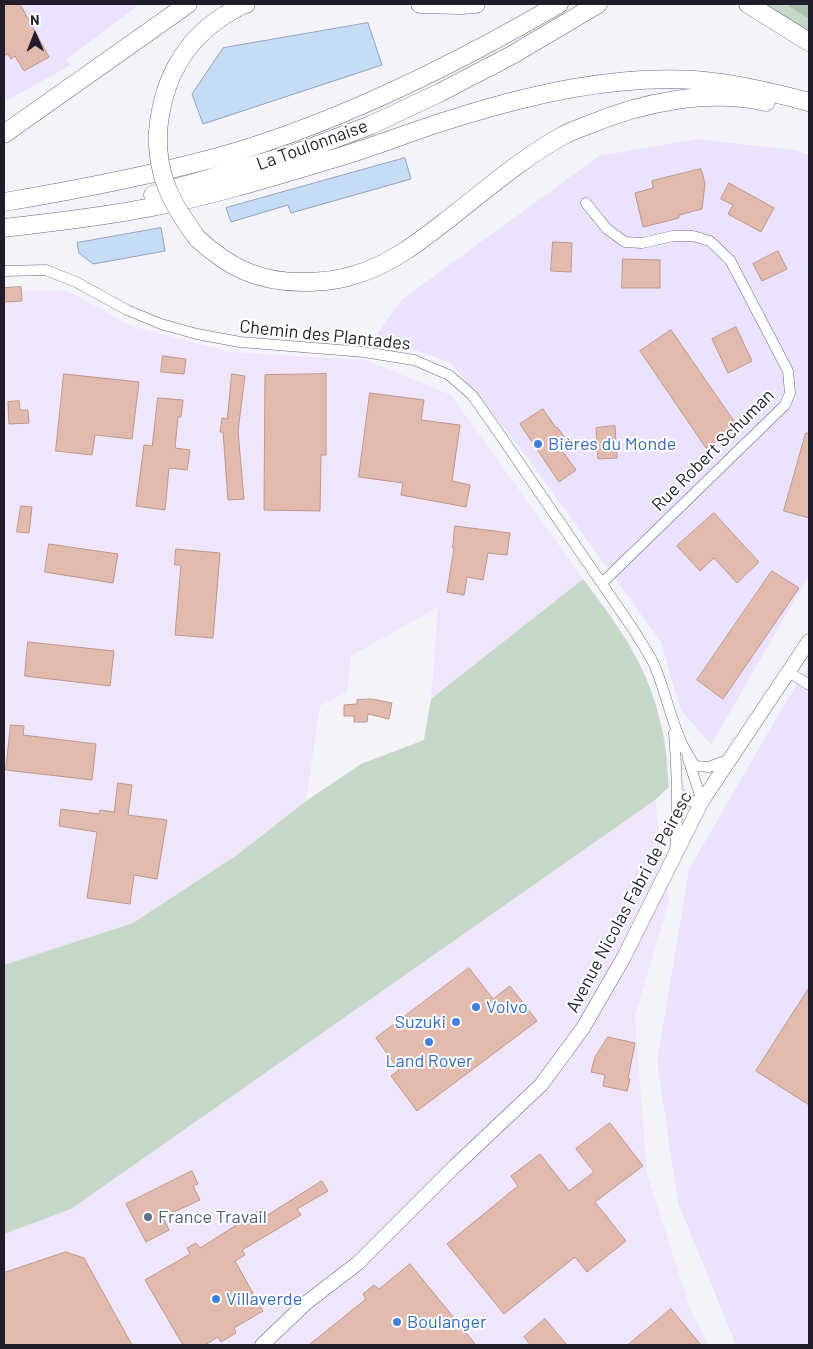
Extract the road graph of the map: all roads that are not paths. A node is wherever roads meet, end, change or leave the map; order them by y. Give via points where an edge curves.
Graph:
1 (188, 4) edge
2 (246, 4) edge
3 (420, 4) edge
4 (476, 4) edge
5 (559, 4) edge
6 (598, 4) edge
7 (748, 4) edge
8 (809, 42) edge
9 (809, 102) edge
10 (809, 112) edge
11 (4, 134) edge
12 (4, 202) edge
13 (586, 203) dead end
14 (4, 227) edge
15 (4, 271) edge
16 (602, 583) junction
17 (809, 641) edge
18 (789, 672) junction
19 (809, 685) edge
20 (673, 722) junction
21 (686, 753) junction
22 (730, 759) junction
23 (678, 792) junction
24 (702, 801) junction
25 (674, 858) junction
26 (262, 1345) edge

1 - 11 highway
2 - 10 highway, bridge via 195,38 182,57 164,97 158,155 172,201 197,238 235,267 256,276 286,282 323,282 354,276 385,262 413,246 531,156 565,134 598,121 659,103 694,98 759,100
3 - 4 highway
5 - 12 highway, La Toulonnaise via 430,73 291,133 145,176
6 - 14 highway, La Toulonnaise via 512,55 371,125 210,180
7 - 8 highway
9 - 14 highway via 739,85 695,80 644,79 586,86 523,99 331,160 172,202 91,217
13 - 16 street, Rue Robert Schuman via 607,229 625,242 642,244 674,236 693,236 710,241 730,260 788,371 790,393 785,405
15 - 16 street, Chemin des Plantades via 46,270 76,282 127,310 197,334 240,342 406,358 449,375 472,395
16 - 20 street, Chemin des Plantades via 656,668
17 - 18 street, Avenue Nicolas Fabri de Peiresc
18 - 19 street
18 - 22 street, Avenue Nicolas Fabri de Peiresc
20 - 21 street
20 - 23 street
21 - 22 street via 695,766 708,767
21 - 24 street
22 - 24 street, Avenue Nicolas Fabri de Peiresc
23 - 24 street via 687,801
23 - 25 street
24 - 25 street, Avenue Nicolas Fabri de Peiresc
25 - 26 street, Avenue Nicolas Fabri de Peiresc via 588,1020 541,1085 358,1263 306,1303

